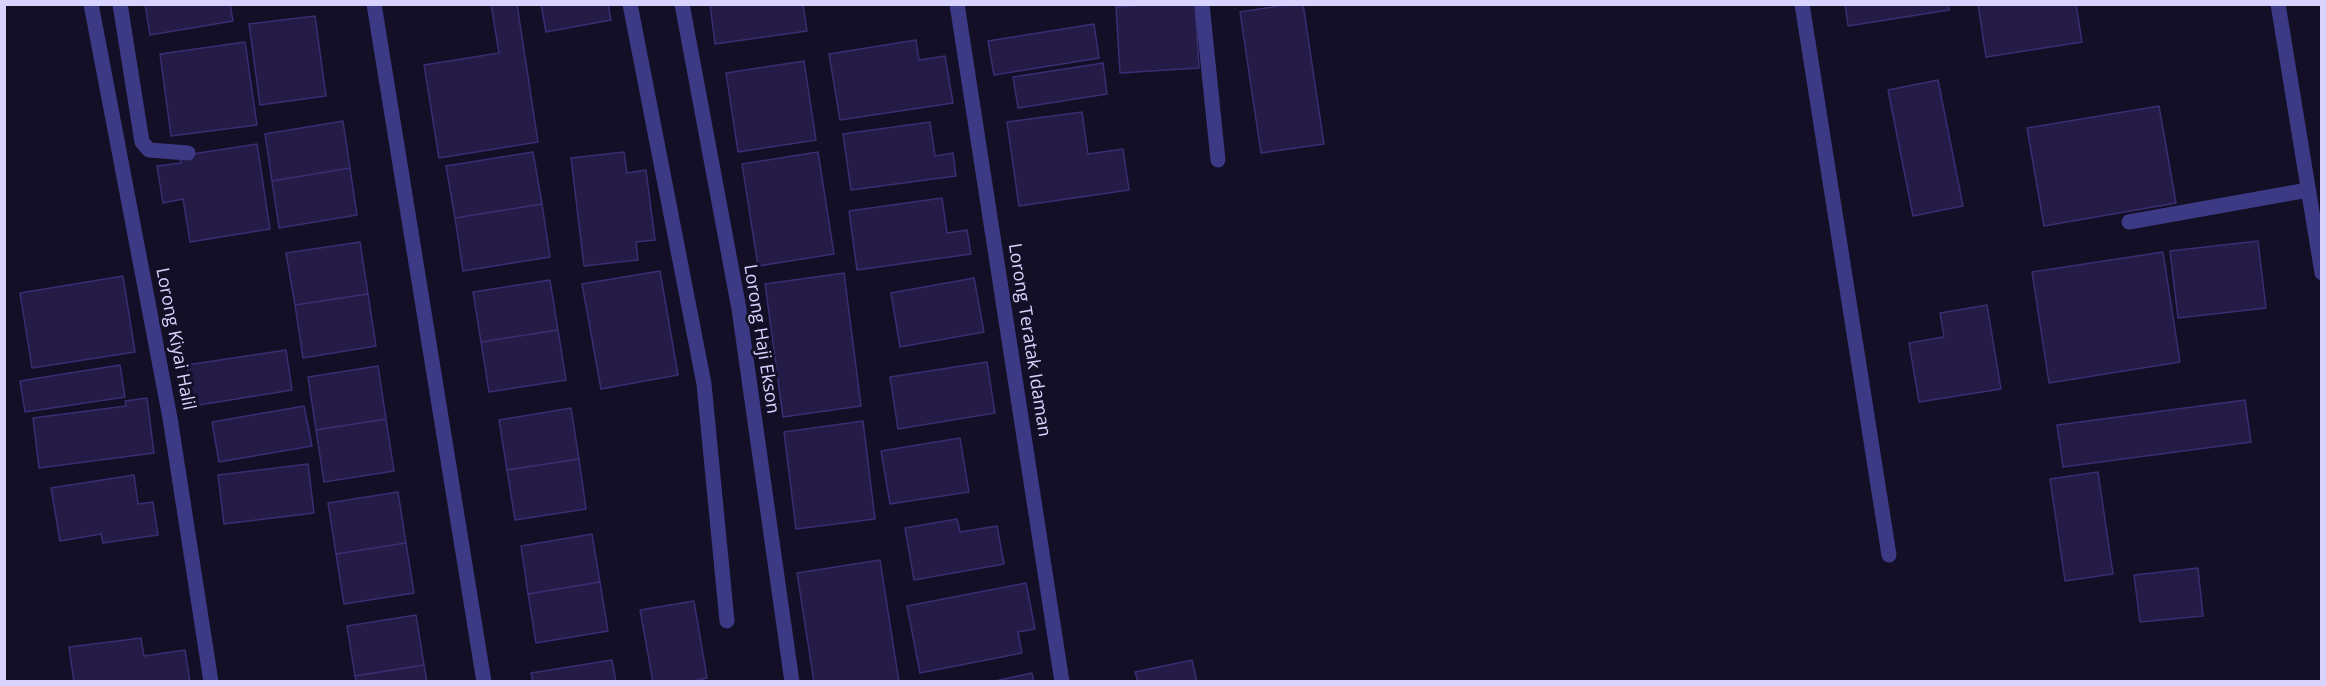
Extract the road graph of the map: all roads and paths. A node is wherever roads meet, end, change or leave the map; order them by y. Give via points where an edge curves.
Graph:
1 (91, 4) edge
2 (120, 4) edge
3 (374, 4) edge
4 (630, 4) edge
5 (682, 4) edge
6 (957, 4) edge
7 (1202, 4) edge
8 (1802, 4) edge
9 (2278, 4) edge
10 (188, 153) dead end
11 (1218, 160) dead end
12 (2308, 190) junction
13 (2129, 222) dead end
14 (2322, 273) edge
15 (1889, 555) dead end
16 (727, 621) dead end
17 (211, 681) edge
18 (484, 681) edge
19 (792, 681) edge
20 (1062, 681) edge

1 - 17 street, Lorong Kiyai Halil via 170,418
2 - 10 street via 142,142 149,150
3 - 18 street
4 - 16 street via 704,384
5 - 19 street, Lorong Haji Ekson via 739,309
6 - 20 street, Lorong Teratak Idaman
7 - 11 street
8 - 15 street
9 - 12 street
12 - 13 street
12 - 14 street

